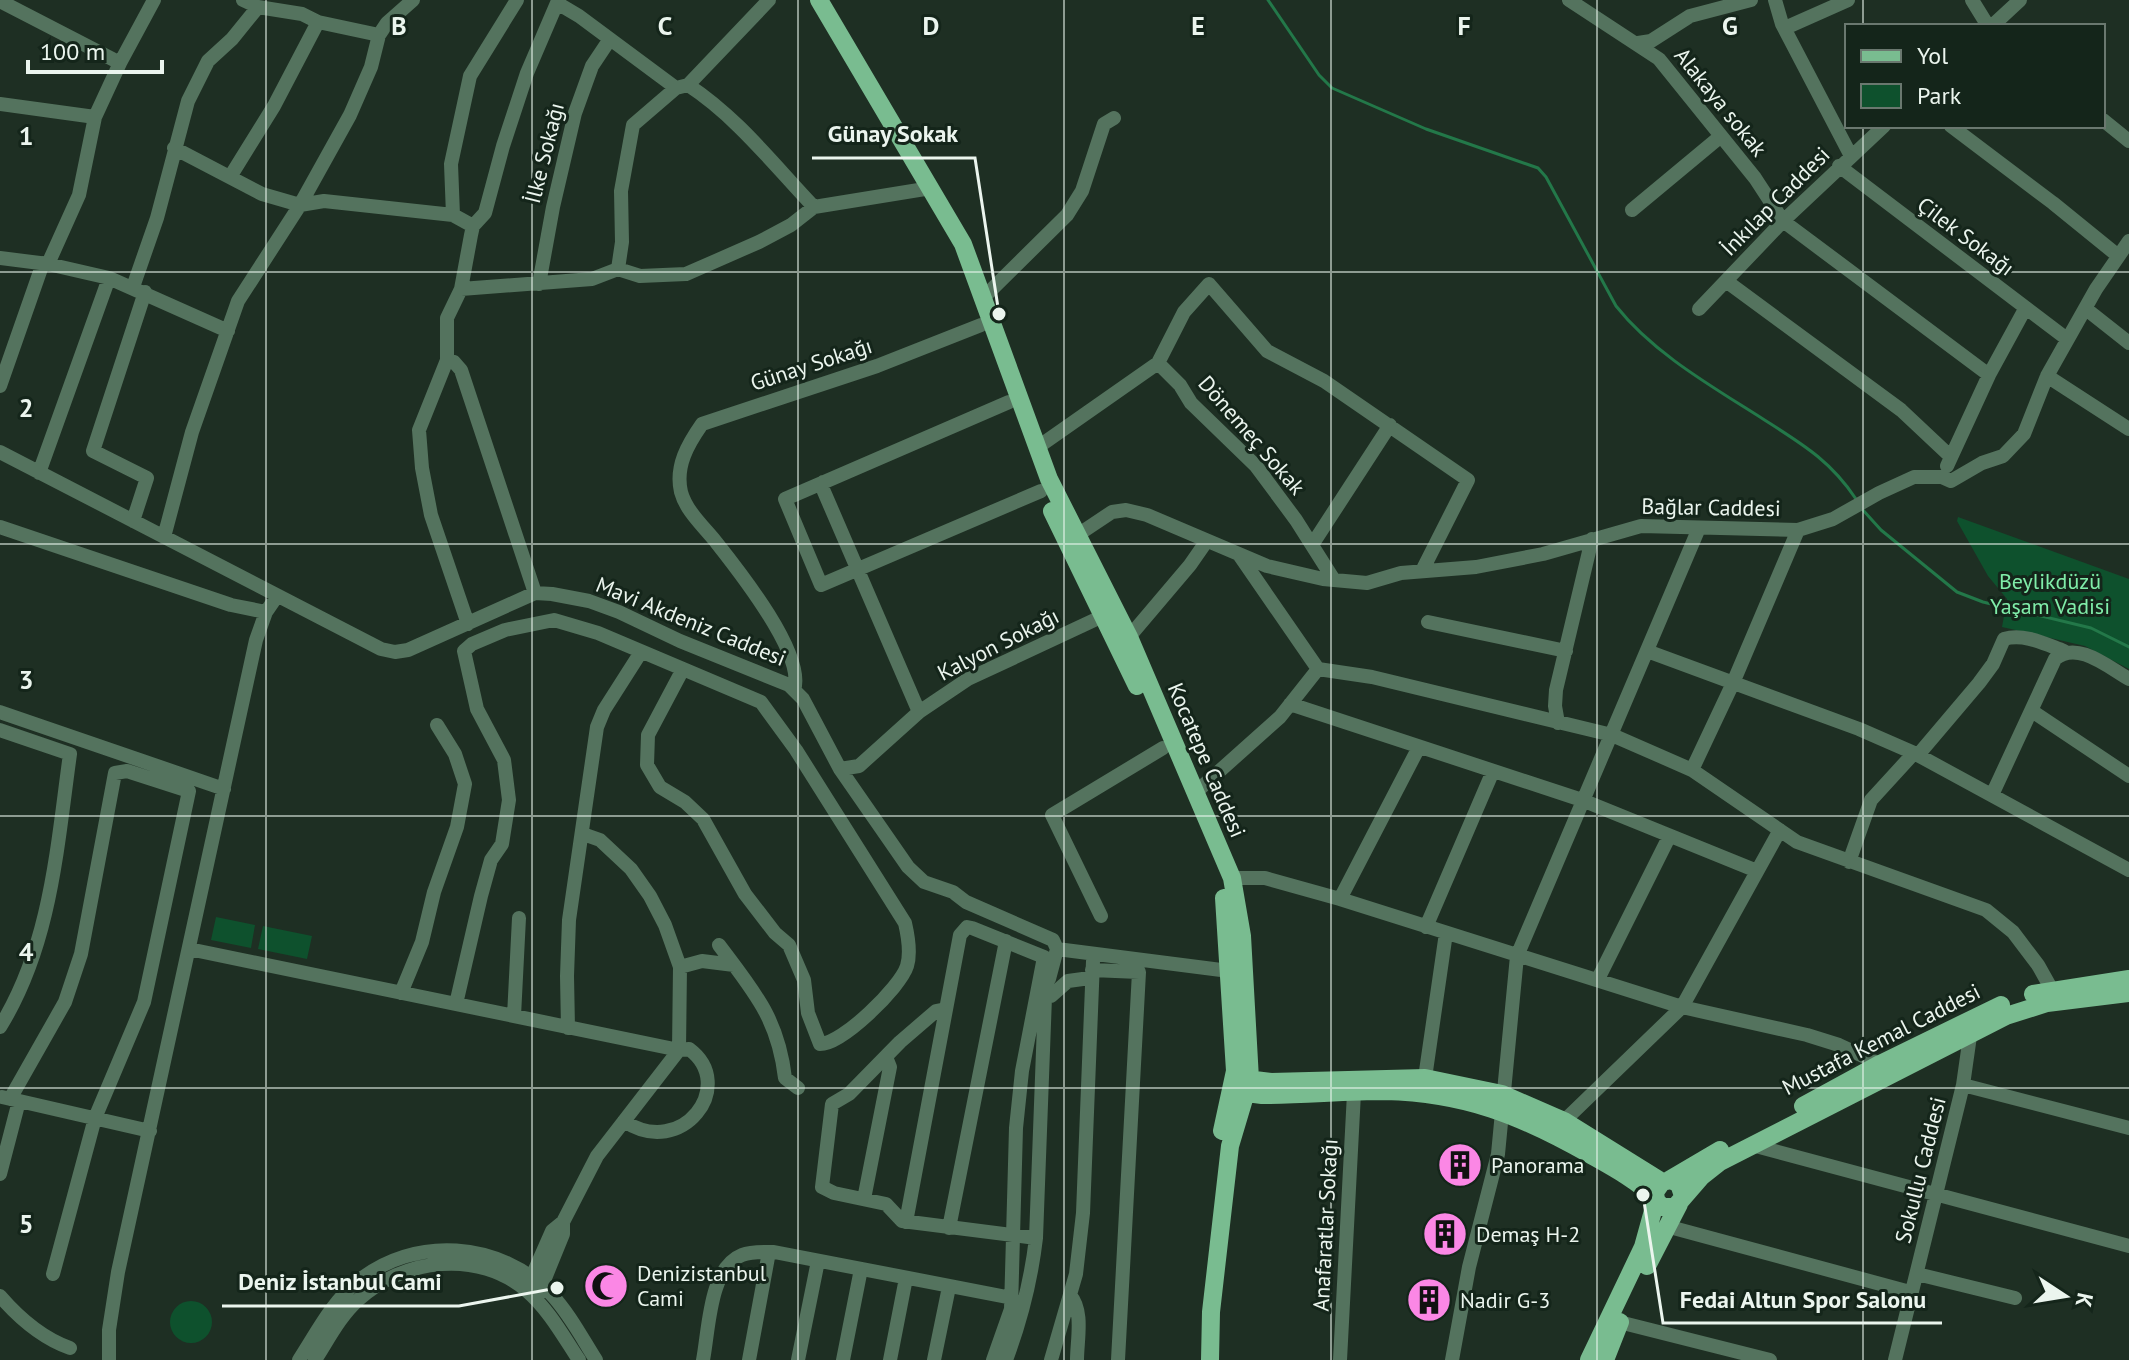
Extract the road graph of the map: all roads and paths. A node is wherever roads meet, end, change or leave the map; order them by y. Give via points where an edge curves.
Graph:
1 (154, 0) edge
2 (243, 0) edge
3 (413, 0) edge
4 (517, 0) edge
5 (769, 0) edge
6 (819, 0) edge
7 (1569, 0) edge
8 (1751, 0) edge
9 (1775, 0) edge
10 (1848, 0) edge
11 (1972, 0) edge
12 (2020, 0) edge
13 (0, 1) edge
14 (553, 1) edge
15 (258, 7) junction
16 (305, 7) edge
17 (318, 22) junction
18 (1995, 24) edge
19 (1997, 24) edge
20 (1785, 28) junction
21 (379, 35) junction
22 (610, 39) junction
23 (1638, 43) junction
24 (120, 63) junction
25 (682, 86) junction
26 (0, 104) edge
27 (95, 117) junction
28 (1114, 118) dead end
29 (2105, 122) edge
30 (1882, 128) edge
31 (1954, 128) edge
32 (1721, 136) junction
33 (2129, 141) edge
34 (174, 148) junction
35 (1845, 161) junction
36 (230, 177) junction
37 (931, 188) junction
38 (300, 205) junction
39 (814, 207) junction
40 (1632, 210) dead end
41 (453, 215) junction
42 (946, 216) junction
43 (1783, 221) junction
44 (473, 226) junction
45 (2125, 246) edge
46 (0, 258) edge
47 (46, 264) junction
48 (618, 269) junction
49 (109, 278) junction
50 (1726, 281) junction
51 (539, 284) junction
52 (461, 289) junction
53 (139, 290) junction
54 (982, 299) junction
55 (1699, 309) dead end
56 (2025, 309) junction
57 (2086, 309) junction
58 (981, 325) junction
59 (228, 331) junction
60 (2067, 339) junction
61 (2129, 343) edge
62 (447, 360) junction
63 (1158, 363) junction
64 (1989, 375) junction
65 (2047, 376) junction
66 (0, 386) edge
67 (1009, 402) junction
68 (1390, 425) junction
69 (2129, 429) edge
70 (1038, 447) junction
71 (0, 452) edge
72 (1951, 457) junction
73 (39, 473) junction
74 (1942, 477) junction
75 (823, 482) junction
76 (1041, 491) junction
77 (133, 521) junction
78 (0, 527) edge
79 (1699, 528) junction
80 (1798, 530) junction
81 (164, 537) junction
82 (1074, 538) junction
83 (1592, 539) junction
84 (1206, 542) junction
85 (1312, 545) junction
86 (1240, 556) junction
87 (857, 569) junction
88 (1422, 571) junction
89 (1334, 580) junction
90 (535, 593) junction
91 (277, 596) junction
92 (266, 612) junction
93 (1103, 616) junction
94 (1428, 622) dead end
95 (468, 624) junction
96 (1129, 637) junction
97 (1566, 651) junction
98 (1647, 651) junction
99 (2064, 651) junction
100 (641, 652) junction
101 (683, 669) junction
102 (1318, 669) junction
103 (2129, 679) edge
104 (1733, 683) junction
105 (794, 690) junction
106 (1290, 704) junction
107 (2032, 711) junction
108 (0, 712) edge
109 (919, 712) junction
110 (1558, 723) junction
111 (437, 725) dead end
112 (0, 730) edge
113 (1612, 735) junction
114 (1419, 747) junction
115 (1163, 748) junction
116 (1916, 754) junction
117 (840, 769) junction
118 (1692, 770) junction
119 (1493, 771) junction
120 (2129, 776) edge
121 (224, 789) junction
122 (1196, 792) junction
123 (1992, 795) junction
124 (1582, 800) junction
125 (1780, 830) junction
126 (583, 834) junction
127 (1669, 837) junction
128 (1849, 862) junction
129 (2129, 870) edge
130 (1757, 871) junction
131 (1232, 878) junction
132 (1340, 899) junction
133 (1101, 916) dead end
134 (519, 918) dead end
135 (1426, 927) junction
136 (1446, 933) junction
137 (1006, 941) junction
138 (719, 945) dead end
139 (189, 949) junction
140 (1057, 949) junction
141 (1517, 956) junction
142 (734, 965) junction
143 (680, 967) junction
144 (1092, 968) junction
145 (1236, 970) junction
146 (1598, 979) junction
147 (2129, 979) edge
148 (2052, 990) junction
149 (1041, 992) junction
150 (401, 993) junction
151 (2129, 993) edge
152 (456, 1004) junction
153 (1682, 1007) junction
154 (946, 1009) junction
155 (514, 1016) junction
156 (0, 1027) edge
157 (568, 1028) junction
158 (1970, 1036) junction
159 (679, 1050) junction
160 (886, 1057) junction
161 (1880, 1064) junction
162 (1425, 1078) junction
163 (1243, 1083) junction
164 (1963, 1085) junction
165 (798, 1088) dead end
166 (1354, 1093) junction
167 (9, 1099) edge
168 (1501, 1102) junction
169 (95, 1118) junction
170 (624, 1121) junction
171 (1564, 1121) junction
172 (2129, 1128) edge
173 (150, 1131) junction
174 (1752, 1145) junction
175 (0, 1174) edge
176 (1660, 1190) junction
177 (1936, 1196) junction
178 (864, 1199) junction
179 (1681, 1200) junction
180 (906, 1222) junction
181 (1666, 1226) junction
182 (949, 1228) junction
183 (1014, 1237) junction
184 (1036, 1238) junction
185 (2129, 1246) edge
186 (769, 1252) junction
187 (818, 1261) junction
188 (861, 1269) junction
189 (53, 1274) dead end
190 (1917, 1274) junction
191 (906, 1278) junction
192 (949, 1287) junction
193 (534, 1288) junction
194 (1910, 1292) junction
195 (1070, 1295) junction
196 (0, 1296) edge
197 (1012, 1298) junction
198 (2015, 1298) dead end
199 (1619, 1322) junction
200 (70, 1348) dead end
201 (109, 1360) edge
202 (299, 1360) edge
203 (315, 1360) edge
204 (579, 1360) edge
205 (596, 1360) edge
206 (703, 1360) edge
207 (749, 1360) edge
208 (798, 1360) edge
209 (843, 1360) edge
210 (890, 1360) edge
211 (934, 1360) edge
212 (993, 1360) edge
213 (1006, 1360) edge
214 (1051, 1360) edge
215 (1077, 1360) edge
216 (1118, 1360) edge
217 (1199, 1360) edge
218 (1210, 1360) edge
219 (1340, 1360) edge
220 (1452, 1360) edge
221 (1589, 1360) edge
222 (1605, 1360) edge
223 (1770, 1360) edge
224 (1895, 1360) edge

1 - 24 street
2 - 15 street
3 - 21 street
4 - 41 street via 470,76 451,164
5 - 25 street
6 - 37 main road, Kocatepe Caddesi
7 - 23 street, Alakaya sokak
8 - 23 street via 1690,16 1651,41
9 - 20 street
10 - 20 street
11 - 18 street
12 - 19 street
13 - 24 street
14 - 22 street
14 - 44 street via 485,213
15 - 16 street
15 - 34 street via 208,61 188,101
16 - 17 street
17 - 21 street
17 - 36 street
20 - 35 street
21 - 38 street via 350,115
22 - 25 street
22 - 51 street, İlke Sokağı via 592,66 575,113
23 - 32 street, Alakaya sokak via 1659,59
24 - 27 street
25 - 39 street via 703,95
25 - 48 street via 633,125 621,191
26 - 27 street
27 - 47 street via 79,195
28 - 54 street via 1104,124 1082,191 1067,215
29 - 33 street
30 - 35 street, İnkılap Caddesi
31 - 45 street via 2053,203
32 - 40 street
32 - 43 street, Alakaya sokak
34 - 36 street
34 - 53 street
35 - 43 street, İnkılap Caddesi
35 - 56 street, Çilek Sokağı
36 - 38 street
37 - 39 street
37 - 42 main road, Kocatepe Caddesi
38 - 41 street via 324,201
38 - 59 street via 238,301
39 - 48 street via 759,242 686,274 640,276
41 - 44 street
42 - 54 main road, Kocatepe Caddesi via 963,244
42 - 58 main road, Kocatepe Caddesi
43 - 50 street, İnkılap Caddesi
43 - 64 street
44 - 52 street
45 - 57 street, Bağlar Caddesi
46 - 47 street
47 - 49 street
47 - 66 street
48 - 51 street via 592,279
49 - 53 street
49 - 73 street
50 - 55 street, İnkılap Caddesi
50 - 72 street via 1901,410
51 - 52 street
52 - 62 street via 447,318
53 - 59 street
53 - 77 street via 93,451 147,478
54 - 70 main road, Kocatepe Caddesi
56 - 60 street, Çilek Sokağı
56 - 64 street
57 - 60 street, Bağlar Caddesi
57 - 61 street
58 - 67 main road, Kocatepe Caddesi
58 - 105 street, Günay Sokağı via 702,424 688,445 679,469 681,493 779,632 795,665
59 - 81 street via 192,432
60 - 65 street, Bağlar Caddesi
62 - 90 street via 461,370
62 - 95 street via 419,430 422,468 431,515
63 - 68 street via 1184,312 1209,284 1267,351
63 - 70 street
63 - 85 street, Dönemeç Sokak via 1256,466
64 - 72 street
65 - 69 street
65 - 74 street, Bağlar Caddesi via 2024,434 2003,456 1951,481
67 - 75 street
67 - 76 main road, Kocatepe Caddesi
68 - 85 street
68 - 88 street via 1468,480
70 - 82 main road, Kocatepe Caddesi
71 - 73 street
72 - 74 street
73 - 77 street
74 - 80 street, Bağlar Caddesi via 1914,477 1843,514
75 - 87 street
75 - 87 street via 785,499 821,585
76 - 82 main road, Kocatepe Caddesi
76 - 87 street
77 - 81 street
78 - 92 street
79 - 80 street, Bağlar Caddesi
79 - 83 street, Bağlar Caddesi via 1641,526
79 - 98 street
80 - 104 street
81 - 91 street
82 - 84 street, Bağlar Caddesi via 1112,512 1126,510
82 - 93 main road, Kocatepe Caddesi
82 - 96 main road, Kocatepe Caddesi
83 - 88 street, Bağlar Caddesi via 1476,567
83 - 97 street
84 - 86 street, Bağlar Caddesi
84 - 96 street
85 - 89 street, Dönemeç Sokak
86 - 89 street, Bağlar Caddesi
86 - 102 street
87 - 109 street
88 - 89 street, Bağlar Caddesi via 1367,583
90 - 95 street
90 - 105 street, Mavi Akdeniz Caddesi via 604,606
91 - 92 street
91 - 95 street via 362,641 395,652
92 - 121 street
93 - 109 street, Kalyon Sokağı via 968,679
93 - 115 main road, Kocatepe Caddesi
94 - 97 street
96 - 122 main road, Kocatepe Caddesi
97 - 110 street via 1556,690
98 - 104 street
98 - 113 street
99 - 103 street via 2083,654
99 - 107 street via 2055,659
99 - 116 street via 2031,639 2004,639 1979,683
100 - 101 street
100 - 126 street via 597,727
100 - 152 street via 554,620 505,630 464,651 477,709 504,760 509,800 502,844 491,860
101 - 101 street via 761,702 905,923 908,964 899,981 827,1044 820,1044 816,1035 804,980 789,945 745,894 703,819 660,787 647,765 648,735
102 - 106 street
102 - 110 street via 1372,677
104 - 116 street
104 - 118 street
105 - 117 street, Mavi Akdeniz Caddesi
106 - 114 street
106 - 122 street
107 - 120 street
107 - 123 street
108 - 121 street
109 - 117 street, Kalyon Sokağı via 859,766
110 - 113 street
111 - 150 street via 465,784 422,942
112 - 156 street via 70,754 46,918 15,1003
113 - 118 street
113 - 124 street
114 - 119 street
114 - 132 street
115 - 133 street via 1052,815
115 - 145 main road, Kocatepe Caddesi via 1222,887
116 - 123 street
116 - 128 street via 1871,800
117 - 140 street, Mavi Akdeniz Caddesi via 924,882 1034,930 1053,940
118 - 125 street
119 - 124 street
119 - 135 street
121 - 139 street
122 - 131 main road, Kocatepe Caddesi
123 - 129 street
124 - 127 street
124 - 141 street
125 - 128 street
125 - 130 street
126 - 143 street via 600,840 631,869 665,925
126 - 157 street via 569,920
127 - 130 street
127 - 146 street
128 - 148 street via 1986,910 2013,932
130 - 153 street
131 - 132 street via 1265,878
131 - 145 main road, Kocatepe Caddesi via 1240,918
132 - 135 street
134 - 155 street
135 - 136 street
136 - 141 street
136 - 162 street
137 - 149 street via 1044,957
137 - 154 street via 972,928 963,930
137 - 182 street
138 - 142 street
139 - 150 street
139 - 173 street
140 - 144 street, Mavi Akdeniz Caddesi
140 - 149 street
141 - 146 street
141 - 168 street
142 - 143 street via 702,961
142 - 165 street via 770,1018 785,1078
143 - 159 street
144 - 145 street, Mavi Akdeniz Caddesi
144 - 149 street via 1051,996
144 - 195 street via 1083,1213
144 - 216 street via 1139,972
145 - 163 main road, Kocatepe Caddesi
146 - 153 street
147 - 148 main road, Mustafa Kemal Caddesi
148 - 161 main road, Mustafa Kemal Caddesi via 2009,1002
149 - 183 street via 1022,1071
149 - 184 street
150 - 152 street
151 - 158 main road, Mustafa Kemal Caddesi via 2047,1003
152 - 155 street
153 - 161 street via 1807,1035
153 - 171 street
154 - 160 street via 936,1011
154 - 180 street
155 - 157 street
157 - 159 street
158 - 164 street, Sokullu Caddesi
158 - 174 main road, Mustafa Kemal Caddesi
159 - 170 street
159 - 170 street via 689,1049 705,1064 708,1081 698,1110 672,1132 638,1130
160 - 178 street via 890,1067
160 - 178 street via 832,1104 822,1187
161 - 176 main road, Mustafa Kemal Caddesi via 1700,1160
162 - 163 main road
162 - 168 main road
163 - 166 main road
163 - 217 main road, Kocatepe Caddesi via 1217,1164
163 - 218 main road, Kocatepe Caddesi via 1230,1146
164 - 172 street
164 - 177 street, Sokullu Caddesi
166 - 168 main road
166 - 219 street, Anafaratlar Sokağı
167 - 169 street
167 - 169 street via 65,1002 81,954 115,773 127,771 189,791 144,1002
167 - 175 street
168 - 171 main road
168 - 176 main road
168 - 220 street via 1498,1154
169 - 173 street
169 - 189 street
170 - 193 street via 597,1156
171 - 176 main road
173 - 201 street via 118,1272
174 - 177 street
174 - 179 main road, Mustafa Kemal Caddesi via 1709,1169
176 - 179 main road via 1666,1208
176 - 179 main road via 1679,1184
176 - 221 main road via 1643,1247
177 - 185 street
177 - 190 street, Sokullu Caddesi
178 - 180 street via 886,1204
179 - 181 main road, Mustafa Kemal Caddesi
180 - 182 street
181 - 194 street
181 - 199 main road, Mustafa Kemal Caddesi
182 - 183 street
183 - 184 street
183 - 197 street
184 - 213 street via 1021,1321
186 - 187 street
186 - 206 street via 742,1254 722,1271
186 - 207 street
187 - 188 street
187 - 208 street
188 - 191 street
188 - 209 street
190 - 194 street, Sokullu Caddesi
190 - 198 street
191 - 192 street
191 - 210 street
192 - 197 street
192 - 211 street
193 - 202 street via 498,1259 463,1250 392,1260 348,1290
193 - 203 street via 461,1265 406,1270 355,1302
193 - 204 street
193 - 205 street via 560,1305
194 - 224 street, Sokullu Caddesi
195 - 214 street
195 - 215 street via 1077,1302
196 - 200 street via 18,1317
197 - 212 street
199 - 222 main road, Mustafa Kemal Caddesi
199 - 223 street

